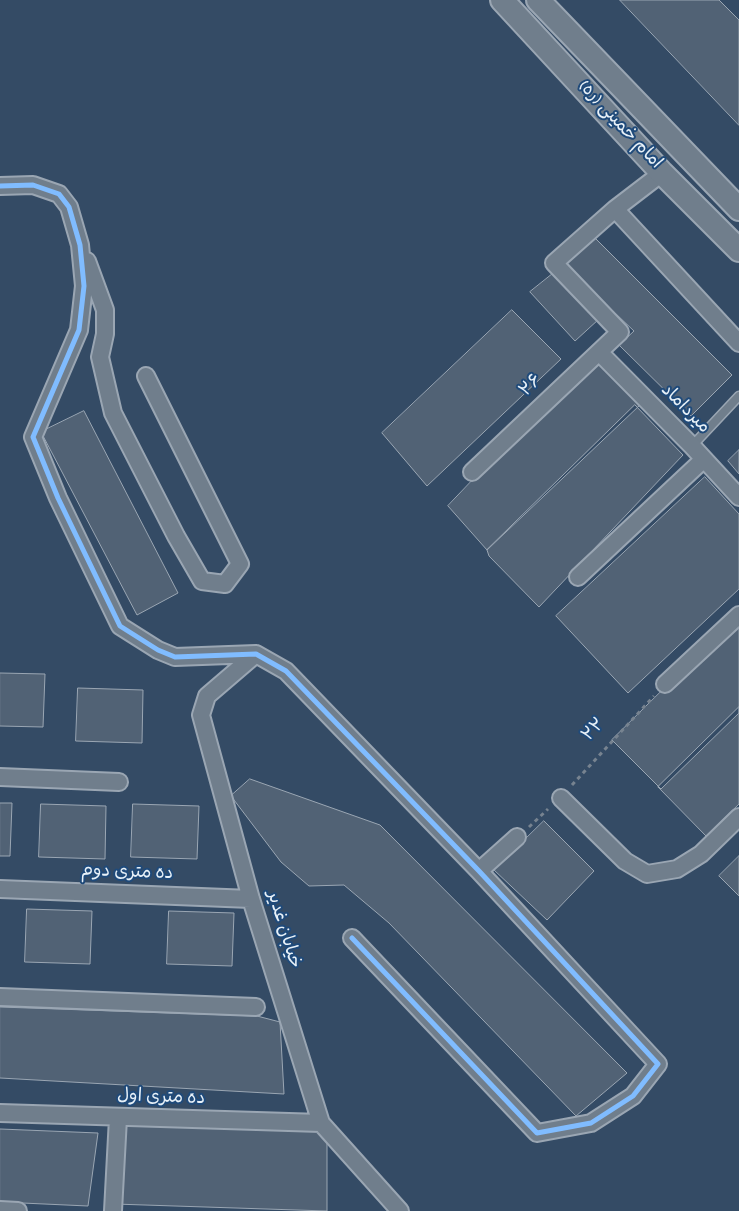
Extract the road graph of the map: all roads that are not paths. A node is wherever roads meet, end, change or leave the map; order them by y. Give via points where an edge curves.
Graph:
1 (502, 0) edge
2 (538, 0) edge
3 (662, 173) junction
4 (0, 186) edge
5 (615, 209) junction
6 (739, 209) edge
7 (80, 245) junction
8 (739, 250) edge
9 (739, 343) edge
10 (599, 352) junction
11 (146, 376) dead end
12 (739, 396) edge
13 (692, 446) junction
14 (704, 459) junction
15 (472, 472) dead end
16 (739, 497) edge
17 (578, 577) dead end
18 (739, 616) edge
19 (256, 654) junction
20 (666, 684) road end
21 (0, 777) edge
22 (119, 782) dead end
23 (561, 798) road end
24 (739, 817) edge
25 (517, 837) road end
26 (479, 871) junction
27 (0, 889) edge
28 (251, 899) junction
29 (352, 938) dead end
30 (0, 997) edge
31 (256, 1007) dead end
32 (0, 1113) edge
33 (118, 1118) junction
34 (322, 1123) junction
35 (0, 1210) edge
36 (18, 1211) edge
37 (114, 1211) edge
38 (400, 1211) edge

1 - 3 main road, امام خمینی (ره)
2 - 6 main road, امام خمینی (ره)
3 - 5 street
3 - 8 main road, امام خمینی (ره)
4 - 7 street via 33,185 59,194 69,207
5 - 9 street
5 - 10 street, ۲۶ via 554,263 620,332
7 - 11 street via 105,310 100,357 113,413 202,582 225,584 240,564
7 - 19 street via 84,286 79,330 33,437 58,498 120,626 175,657
10 - 13 street, میرداماد
10 - 15 street, ۲۶
12 - 13 lane
13 - 14 street, میرداماد
14 - 16 street, میرداماد
14 - 17 street
18 - 20 street
19 - 26 street via 286,671
19 - 28 street, خیابان غدیر via 207,696 201,715
21 - 22 street
23 - 24 street via 625,861 647,874 677,869 701,854
25 - 26 street
26 - 29 street via 658,1064 633,1096 591,1123 536,1133
27 - 28 street, ده متری دوم
28 - 34 street, خیابان غدیر
30 - 31 street
32 - 33 street, ده متری اول
33 - 34 street, ده متری اول
33 - 37 street
34 - 38 street, خیابان غدیر
35 - 36 street

